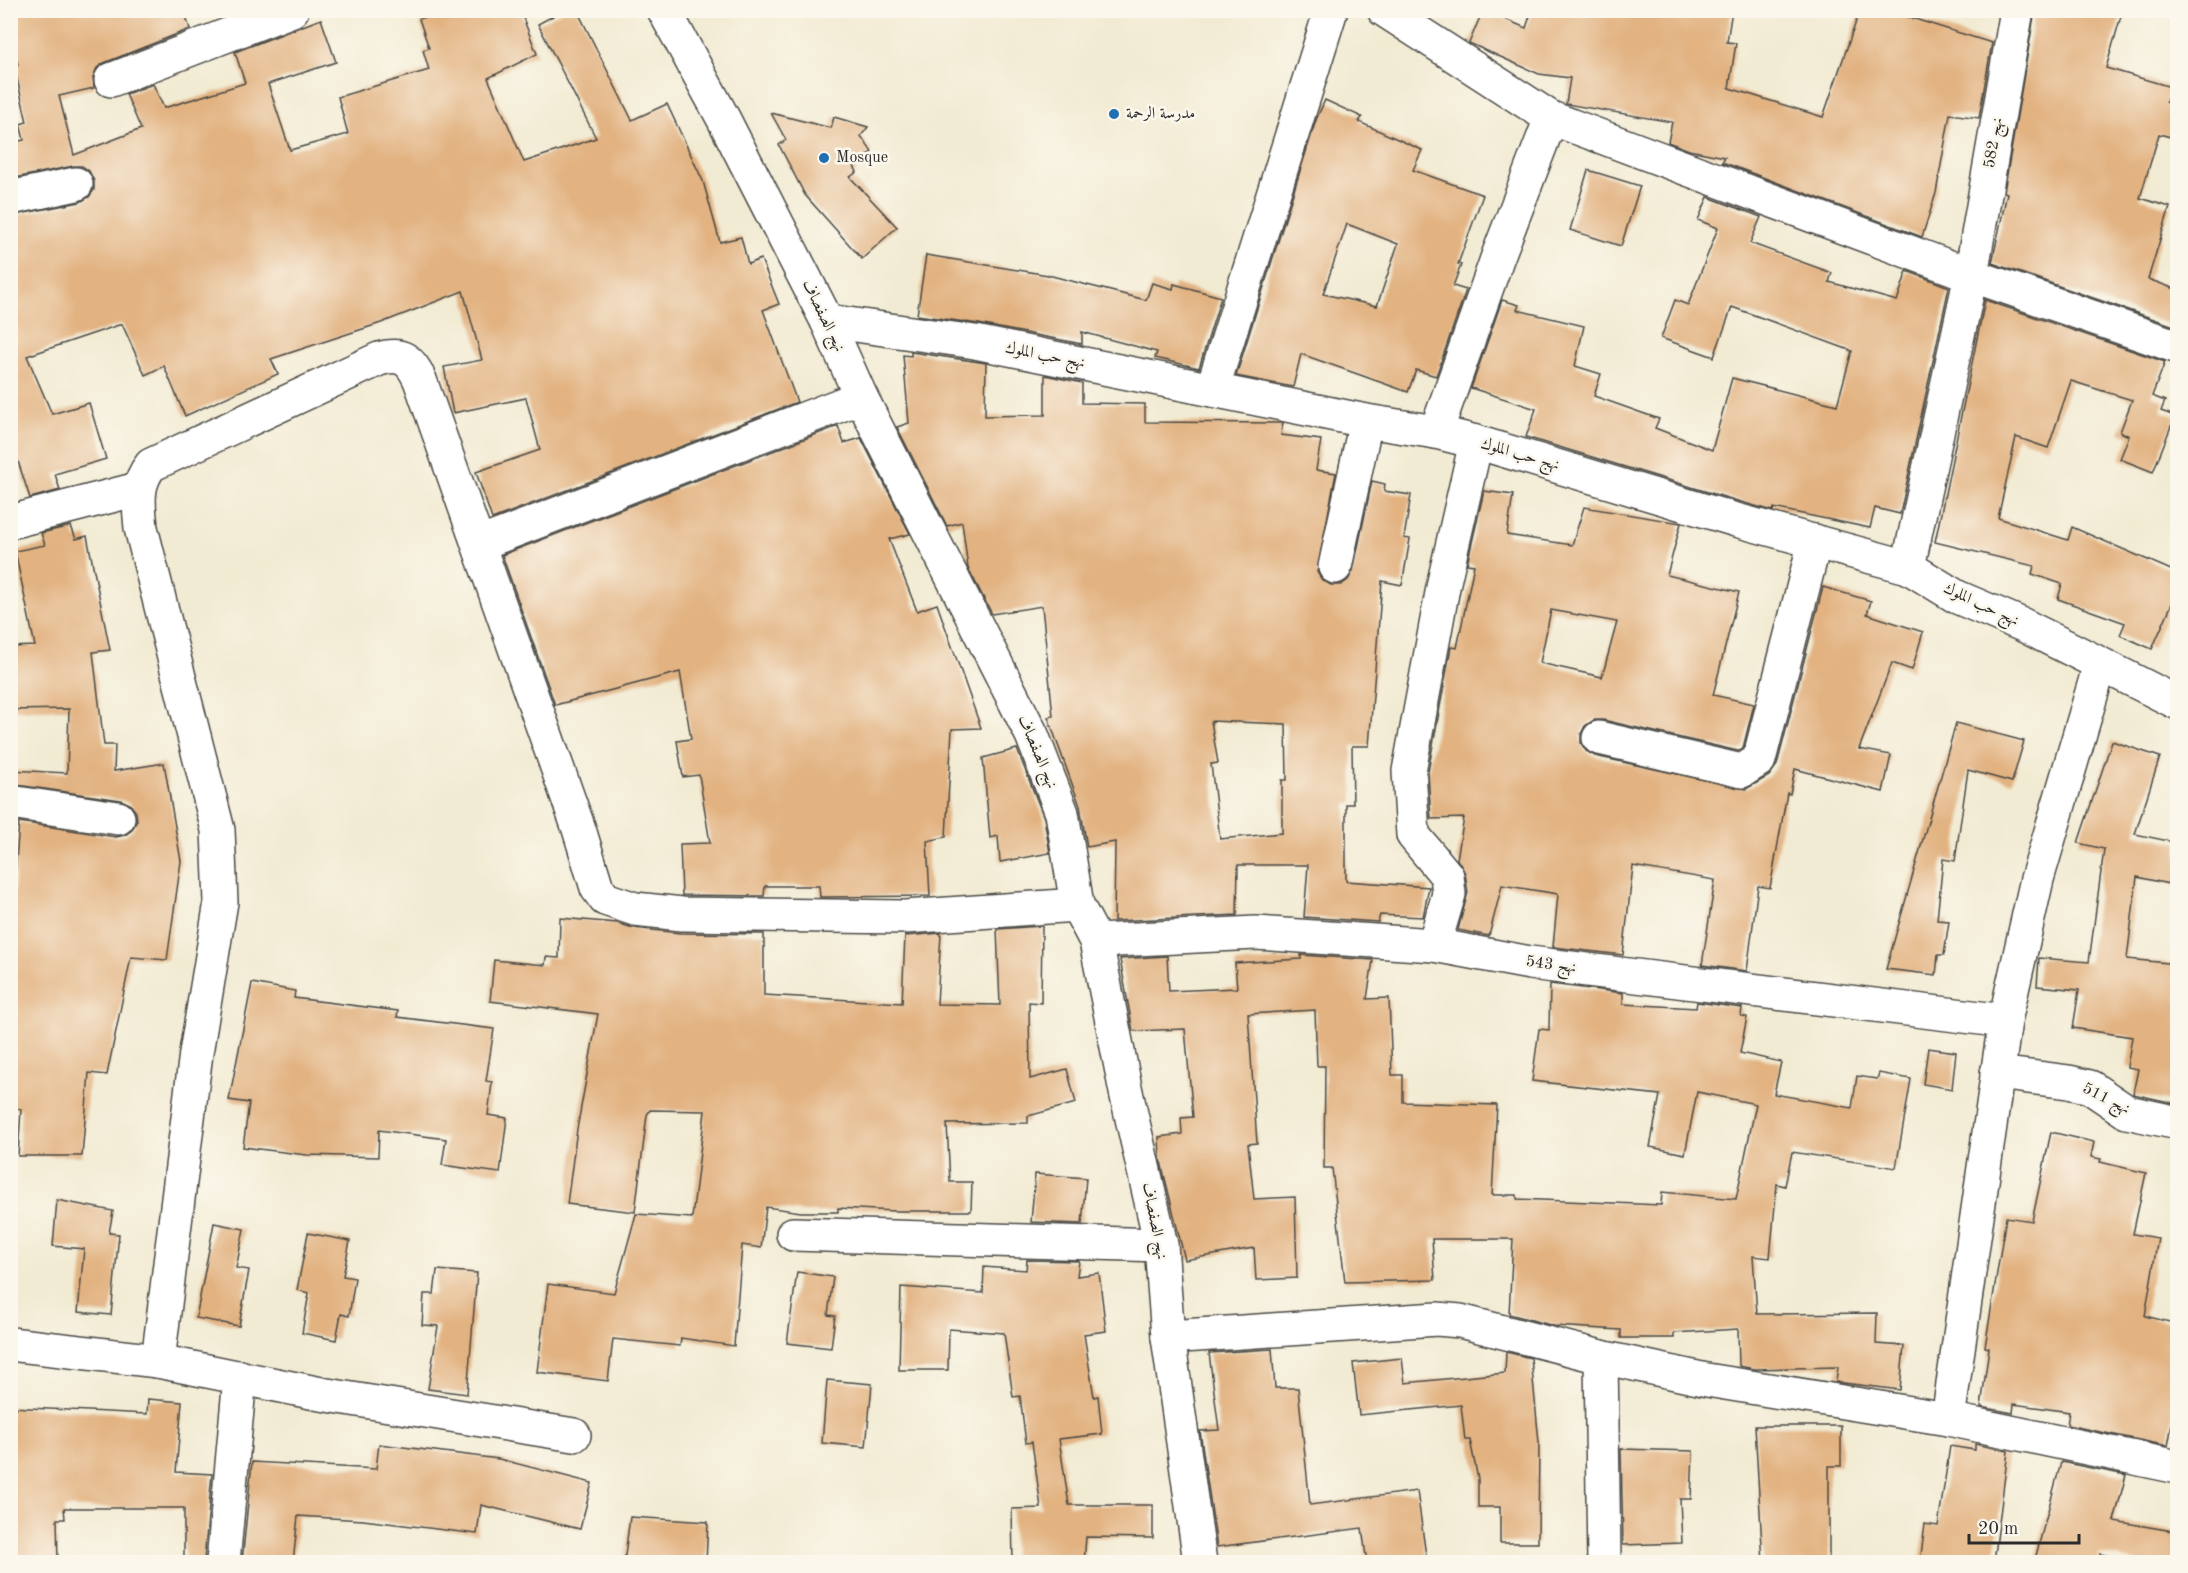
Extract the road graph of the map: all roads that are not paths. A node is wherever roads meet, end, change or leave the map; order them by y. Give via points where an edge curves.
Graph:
1 (292, 10) edge
2 (664, 10) edge
3 (1331, 10) edge
4 (1384, 10) edge
5 (2017, 10) edge
6 (111, 80) dead end
7 (1551, 118) junction
8 (76, 183) dead end
9 (10, 198) edge
10 (1971, 275) junction
11 (827, 321) junction
12 (2178, 347) edge
13 (1212, 390) junction
14 (861, 397) junction
15 (1366, 421) junction
16 (1436, 432) junction
17 (1476, 442) junction
18 (138, 489) junction
19 (10, 522) edge
20 (1815, 541) junction
21 (479, 544) junction
22 (1335, 567) dead end
23 (1908, 567) junction
24 (2100, 665) junction
25 (2178, 703) edge
26 (1599, 738) dead end
27 (10, 802) edge
28 (118, 818) dead end
29 (1077, 904) junction
30 (1096, 941) junction
31 (1434, 945) junction
32 (2005, 1021) junction
33 (1997, 1073) junction
34 (2178, 1124) edge
35 (793, 1234) dead end
36 (1161, 1245) junction
37 (1168, 1337) junction
38 (10, 1344) edge
39 (1601, 1357) junction
40 (158, 1361) junction
41 (240, 1377) junction
42 (1948, 1419) junction
43 (574, 1435) dead end
44 (2178, 1467) edge
45 (223, 1563) edge
46 (1200, 1563) edge
47 (1604, 1563) edge

1 - 6 street
2 - 11 street, نهج الصفصاف
3 - 13 street
4 - 7 street
5 - 10 street, نهج 582
7 - 10 street
7 - 16 street
8 - 9 street
10 - 12 street
10 - 23 street, نهج 582
11 - 13 street, نهج حب الملوك via 975,342
11 - 14 street, نهج الصفصاف
13 - 15 street, نهج حب الملوك
14 - 21 street
14 - 29 street, نهج الصفصاف via 1032,735 1062,813
15 - 16 street, نهج حب الملوك
15 - 22 street
16 - 17 street, نهج حب الملوك
17 - 20 street, نهج حب الملوك
17 - 31 street via 1444,582 1409,771 1413,836 1447,876 1449,894
18 - 19 street
18 - 21 street via 151,465 379,359 405,357 420,380
18 - 40 street via 141,528 218,830 222,902 196,1053
20 - 23 street, نهج حب الملوك
20 - 26 street via 1759,760 1742,771
21 - 29 street via 588,862 605,899 635,909 682,914 905,917
23 - 24 street, نهج حب الملوك via 1957,597 2023,625
24 - 25 street, نهج حب الملوك
24 - 32 street via 2037,879
27 - 28 street
29 - 30 street, نهج الصفصاف
30 - 31 street, نهج 543 via 1256,933
30 - 36 street, نهج الصفصاف via 1125,1092
31 - 32 street, نهج 543 via 1530,963
32 - 33 street
33 - 34 street, نهج 511 via 2090,1087 2127,1112
33 - 42 street
35 - 36 street
36 - 37 street, نهج الصفصاف
37 - 39 street via 1437,1319 1460,1321
37 - 46 street, نهج الصفصاف
38 - 40 street
39 - 42 street via 1707,1380
39 - 47 street
40 - 41 street
41 - 43 street
41 - 45 street
42 - 44 street

